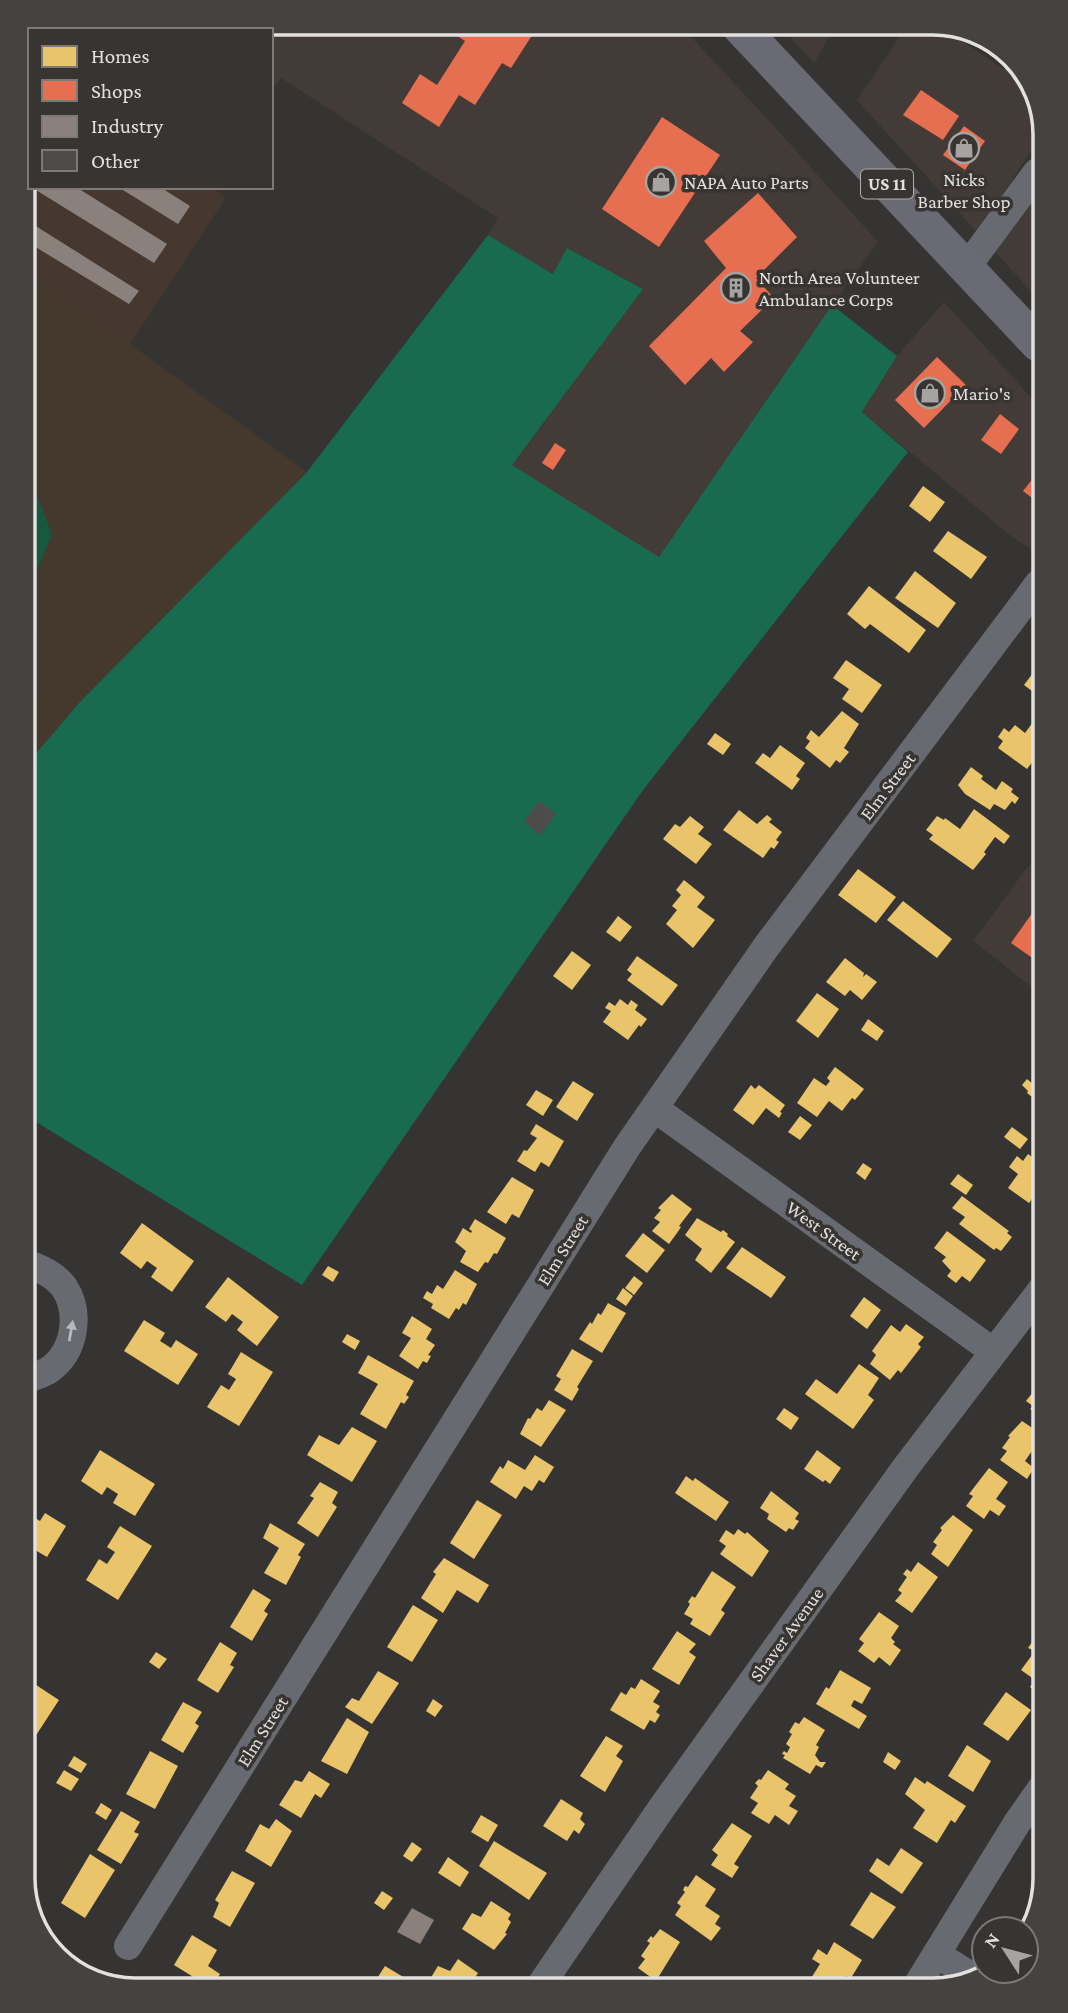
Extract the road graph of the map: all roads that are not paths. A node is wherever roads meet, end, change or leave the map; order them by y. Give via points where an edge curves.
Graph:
1 (747, 35) edge
2 (1033, 177) edge
3 (966, 268) junction
4 (1033, 339) edge
5 (1033, 591) edge
6 (654, 1108) junction
7 (35, 1267) edge
8 (1033, 1301) edge
9 (994, 1352) junction
10 (35, 1376) edge
11 (1033, 1800) edge
12 (128, 1946) dead end
13 (938, 1955) junction
14 (965, 1972) edge
15 (545, 1978) edge
16 (922, 1978) edge

1 - 3 main road, US 11
2 - 3 street
3 - 4 main road, US 11
5 - 6 street, Elm Street via 766,947
6 - 9 street, West Street
6 - 12 street, Elm Street
10 -> 7 street via 49,1370 65,1353 74,1331 73,1308 63,1286
8 - 9 street, Shaver Avenue
9 - 15 street, Shaver Avenue via 906,1466
11 - 13 street
13 - 14 street
13 - 16 street

